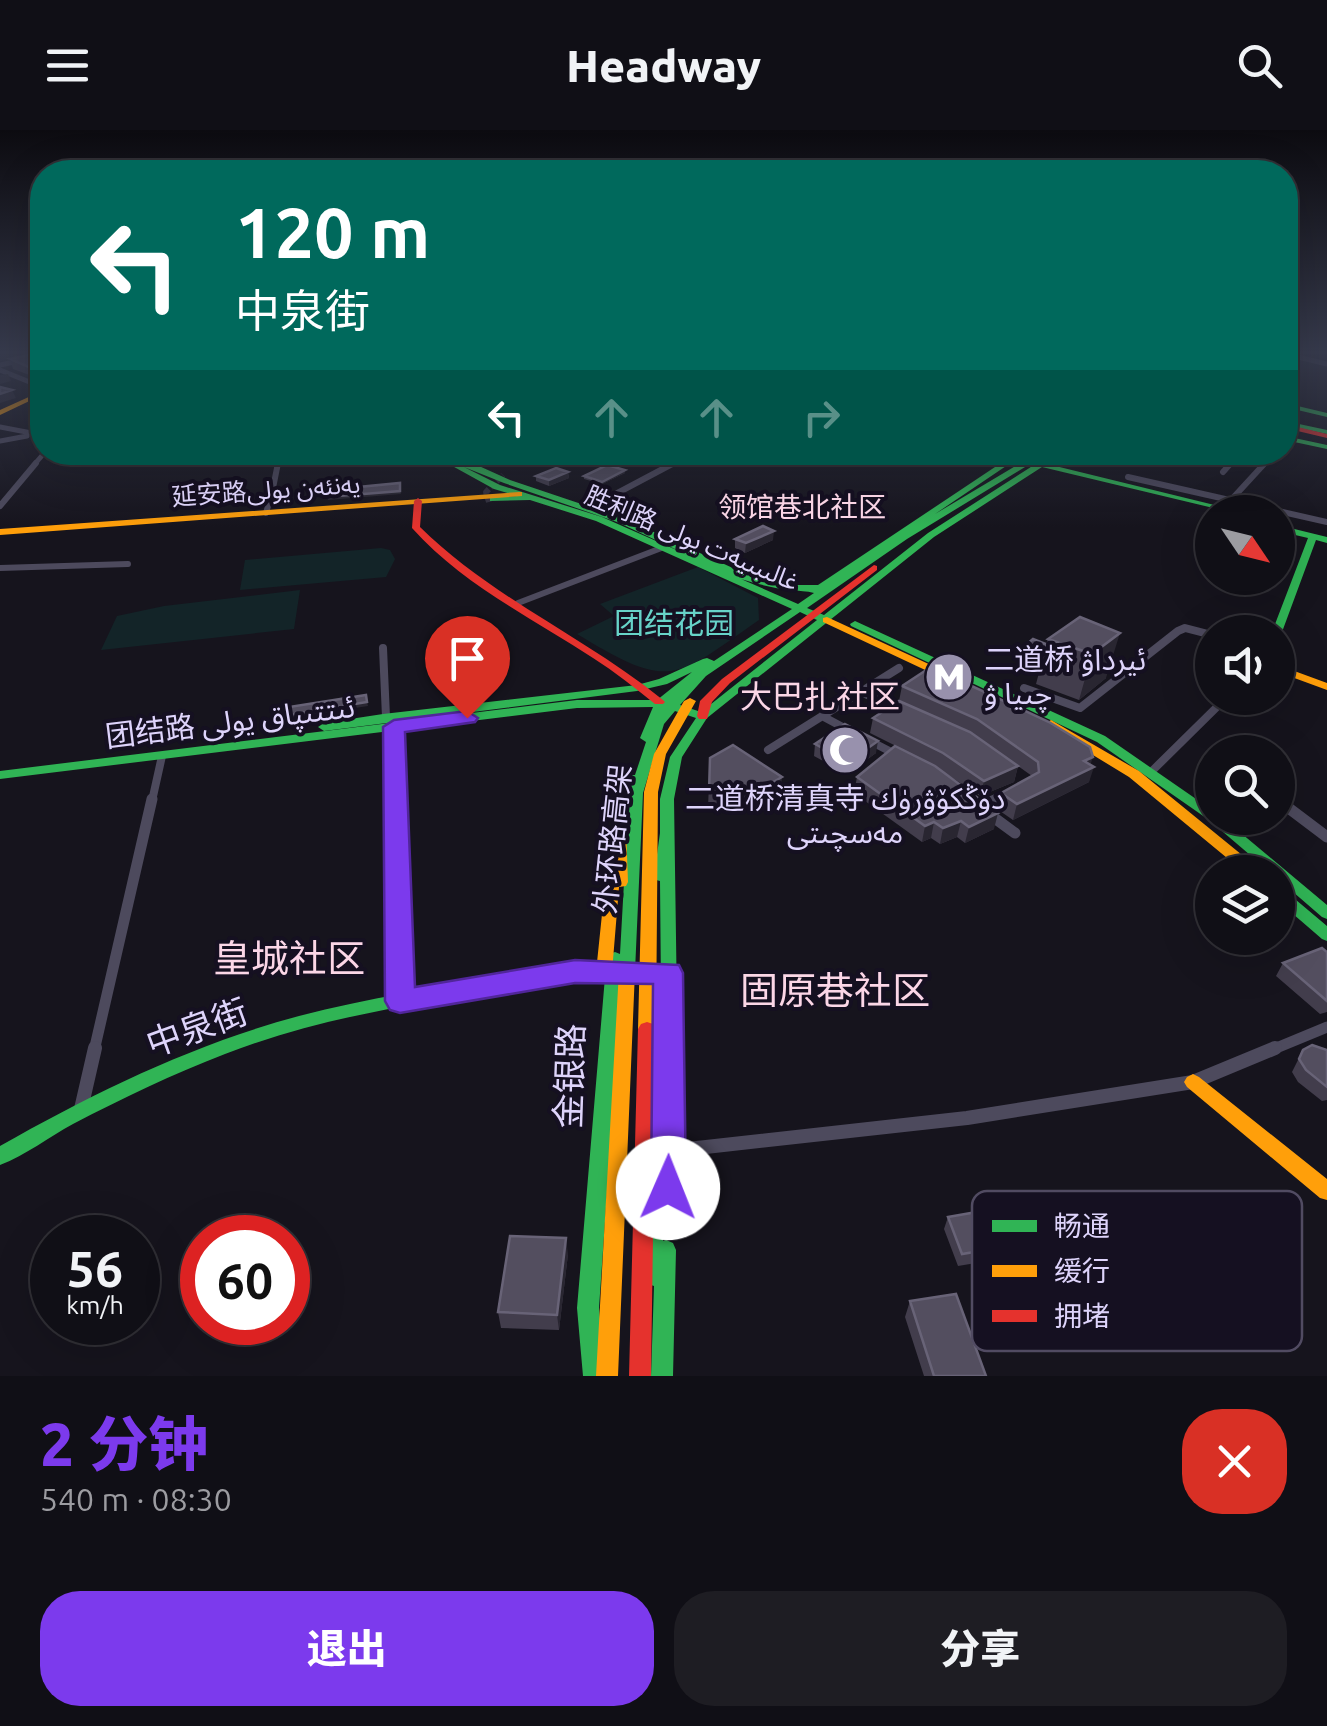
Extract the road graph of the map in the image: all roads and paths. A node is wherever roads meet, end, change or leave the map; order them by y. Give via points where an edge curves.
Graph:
1 (1322, 414) edge
2 (1298, 424) edge
3 (0, 427) edge
4 (1298, 429) edge
5 (1327, 431) edge
6 (30, 433) edge
7 (1298, 434) edge
8 (30, 436) edge
9 (0, 441) edge
10 (1327, 448) edge
11 (34, 465) edge
12 (275, 465) edge
13 (456, 465) edge
14 (465, 465) edge
15 (670, 465) edge
16 (1005, 465) edge
17 (1034, 465) edge
18 (1035, 465) edge
19 (1037, 465) edge
20 (1049, 465) edge
21 (1052, 465) edge
22 (1229, 465) edge
23 (1265, 465) edge
24 (1223, 472) dead end
25 (1128, 477) dead end
26 (513, 493) junction
27 (1195, 495) edge
28 (1243, 495) edge
29 (536, 496) junction
30 (1195, 497) edge
31 (417, 503) junction
32 (0, 506) edge
33 (591, 507) junction
34 (1195, 507) edge
35 (266, 512) junction
36 (1295, 516) edge
37 (1327, 522) edge
38 (1295, 530) edge
39 (0, 534) edge
40 (1322, 537) edge
41 (664, 547) junction
42 (886, 558) junction
43 (128, 564) dead end
44 (0, 568) edge
45 (840, 579) junction
46 (518, 603) junction
47 (798, 604) junction
48 (1285, 615) edge
49 (831, 617) junction
50 (1195, 631) edge
51 (748, 640) junction
52 (384, 648) dead end
53 (900, 668) dead end
54 (1295, 675) edge
55 (688, 677) junction
56 (639, 686) junction
57 (1327, 687) edge
58 (1024, 688) dead end
59 (861, 692) junction
60 (660, 703) junction
61 (1209, 715) edge
62 (703, 716) junction
63 (822, 716) junction
64 (915, 717) edge
65 (386, 721) junction
66 (768, 750) dead end
67 (162, 756) junction
68 (904, 758) edge
69 (0, 772) edge
70 (1151, 772) junction
71 (1029, 783) edge
72 (965, 796) edge
73 (1195, 803) edge
74 (979, 807) junction
75 (1295, 812) edge
76 (618, 828) junction
77 (1014, 833) dead end
78 (667, 834) junction
79 (1236, 835) edge
80 (1327, 836) edge
81 (1232, 855) edge
82 (1295, 908) edge
83 (1327, 913) edge
84 (1327, 935) edge
85 (604, 970) junction
86 (668, 973) junction
87 (400, 1001) junction
88 (1327, 1026) edge
89 (1193, 1082) junction
90 (80, 1109) junction
91 (670, 1150) junction
92 (0, 1156) edge
93 (1327, 1192) edge
94 (641, 1336) junction
95 (590, 1376) edge
96 (607, 1376) edge
97 (640, 1376) edge
98 (662, 1376) edge

1 - 2 main road
3 - 6 street
4 - 5 main road
7 - 10 main road
8 - 9 street
11 - 32 street
12 - 35 street
13 - 26 main road
14 - 29 main road
15 - 33 street
16 - 47 main road, 团结路 ئىتتىپاق يولى
17 - 45 main road, 外环路高架
18 - 49 main road via 931,535
19 - 42 main road, 外环路高架
20 - 34 main road
21 - 30 main road
22 - 24 street
23 - 28 street
25 - 27 street
26 - 29 main road, 延安路يەنئەن يولى
26 - 31 main road, 延安路يەنئەن يولى
29 - 31 main road
29 - 33 main road
29 - 35 main road via 491,493
29 - 41 main road, 胜利路 غالىبىيەت يولى
29 - 45 main road via 621,520 774,588 805,591
31 - 35 main road, 延安路يەنئەن يولى
31 - 39 main road
31 - 46 main road via 416,528 440,554
33 - 47 main road
35 - 39 main road, 延安路يەنئەن يولى
36 - 37 street
38 - 40 main road
40 - 48 main road
41 - 46 street
41 - 47 main road, 胜利路 غالىبىيەت يولى
42 - 62 main road via 726,681 706,701
42 - 94 main road, 外环路高架 via 712,678 672,725 660,754 652,792
43 - 44 street
45 - 51 main road, 外环路高架
46 - 56 main road
47 - 49 main road, 胜利路 غالىبىيەت يولى
47 - 55 main road, 团结路 ئىتتىپاق يولى
49 - 62 main road
49 - 70 main road via 1068,723
49 - 81 main road via 1088,744
50 - 58 street via 1178,632 1080,708
51 - 65 main road via 663,682
51 - 96 main road, 外环路高架 via 682,692 658,723 636,792
52 - 65 street
53 - 59 street
54 - 57 main road
55 - 56 main road, 团结路 ئىتتىپاق يولى
55 - 60 main road, 金银路
56 - 60 main road
56 - 65 main road, 团结路 ئىتتىپاق يولى
59 - 63 street
59 - 64 street
60 - 62 main road, 团结路 ئىتتىپاق يولى
60 - 65 main road, 团结路 ئىتتىپاق يولى
60 - 76 main road, 金银路
61 - 70 street
62 - 78 main road via 676,757
63 - 66 street
63 - 68 street
65 - 67 main road, 团结路 ئىتتىپاق يولى
65 - 69 main road, 团结路 ئىتتىپاق يولى
65 - 87 street
67 - 69 main road, 团结路 ئىتتىپاق يولى
67 - 90 street
70 - 73 main road
71 - 74 street
72 - 74 street
74 - 77 street
75 - 80 street
76 - 85 main road, 金银路
76 - 95 main road via 618,915 588,1308
78 - 86 main road
78 - 94 main road via 656,1248
79 - 83 main road
82 - 84 main road
85 - 86 main road, 中泉街
85 - 87 main road, 中泉街
85 - 95 main road, 金银路
86 - 91 main road
87 - 90 main road, 中泉街 via 204,1053
88 - 89 street
89 - 91 street via 967,1118
89 - 93 main road
90 - 92 main road, 中泉街
91 - 98 main road
94 - 97 main road, 外环路高架

